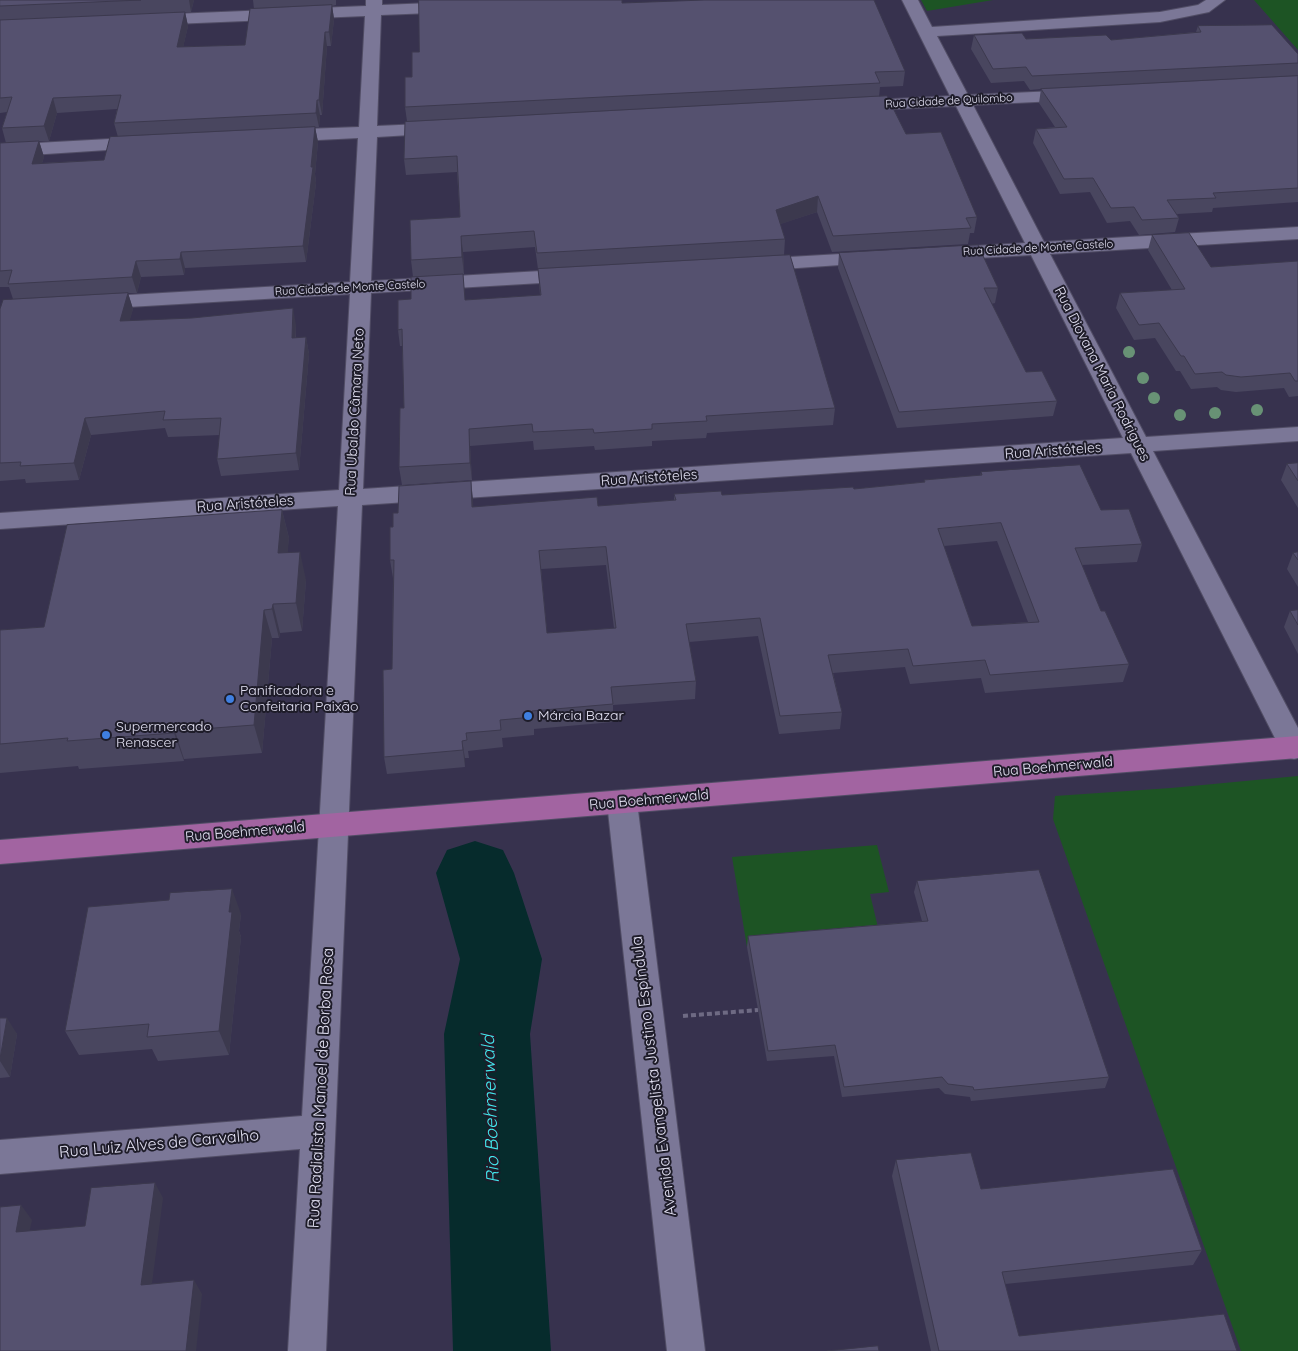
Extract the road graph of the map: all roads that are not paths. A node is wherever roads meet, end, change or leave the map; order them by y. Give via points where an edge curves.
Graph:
1 (910, 0) edge
2 (1217, 0) edge
3 (374, 5) edge
4 (470, 6) edge
5 (138, 21) edge
6 (926, 32) junction
7 (1090, 94) edge
8 (961, 100) junction
9 (843, 107) edge
10 (457, 127) edge
11 (368, 132) junction
12 (259, 137) edge
13 (159, 142) edge
14 (0, 150) edge
15 (1298, 233) edge
16 (1038, 248) junction
17 (739, 266) edge
18 (589, 274) edge
19 (360, 288) junction
20 (78, 304) edge
21 (1298, 434) edge
22 (1139, 445) junction
23 (351, 497) junction
24 (0, 521) edge
25 (1296, 748) edge
26 (622, 802) junction
27 (335, 825) junction
28 (0, 852) edge
29 (319, 1131) junction
30 (0, 1157) edge
31 (307, 1351) edge
32 (686, 1351) edge

1 - 6 street, Rua Diovana Maria Rodrigues
2 - 6 street via 1203,9 1160,17
3 - 4 street
3 - 5 street
3 - 11 street, Rua Ubaldo Câmara Neto
6 - 8 street, Rua Diovana Maria Rodrigues
7 - 8 street, Rua Cidade de Quilombo
8 - 9 street, Rua Cidade de Quilombo
8 - 16 street, Rua Diovana Maria Rodrigues
10 - 11 street
11 - 12 street
11 - 19 street, Rua Ubaldo Câmara Neto
13 - 14 street
15 - 16 street, Rua Cidade de Monte Castelo
16 - 17 street, Rua Cidade de Monte Castelo
16 - 22 street, Rua Diovana Maria Rodrigues
18 - 19 street, Rua Cidade de Monte Castelo
19 - 20 street, Rua Cidade de Monte Castelo
19 - 23 street, Rua Ubaldo Câmara Neto
21 - 22 street, Rua Aristóteles
22 - 23 street, Rua Aristóteles
22 - 25 street, Rua Diovana Maria Rodrigues
23 - 24 street, Rua Aristóteles
23 - 27 street, Rua Ubaldo Câmara Neto
25 - 26 main road, Rua Boehmerwald
26 - 27 main road, Rua Boehmerwald
26 - 32 street, Avenida Evangelista Justino Espíndula
27 - 28 main road, Rua Boehmerwald
27 - 29 street, Rua Radialista Manoel de Borba Rosa
29 - 30 street, Rua Luiz Alves de Carvalho
29 - 31 street, Rua Radialista Manoel de Borba Rosa

